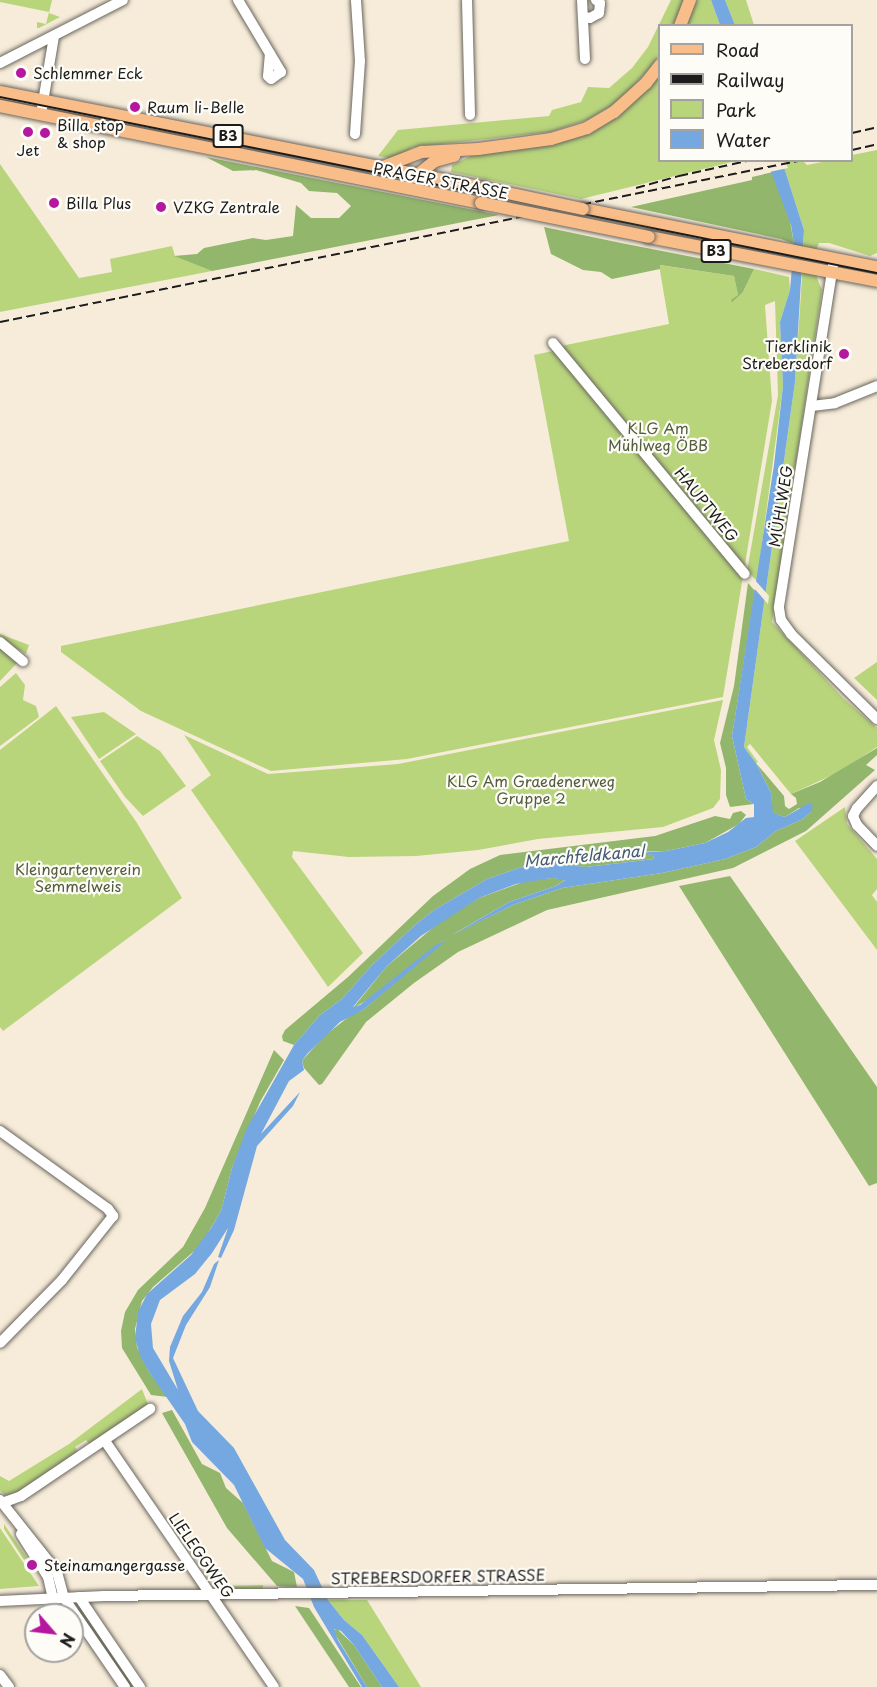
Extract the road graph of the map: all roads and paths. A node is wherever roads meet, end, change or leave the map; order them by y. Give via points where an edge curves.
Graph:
1 (123, 0) edge
2 (238, 0) edge
3 (356, 0) edge
4 (467, 0) edge
5 (582, 0) edge
6 (596, 0) edge
7 (690, 0) edge
8 (584, 17) junction
9 (681, 24) edge
10 (54, 36) junction
11 (270, 54) dead end
12 (585, 59) dead end
13 (0, 63) edge
14 (658, 68) edge
15 (0, 92) edge
16 (0, 106) edge
17 (43, 107) junction
18 (470, 115) dead end
19 (355, 134) dead end
20 (478, 149) junction
21 (435, 151) junction
22 (457, 156) junction
23 (383, 167) junction
24 (414, 176) junction
25 (386, 184) junction
26 (464, 184) junction
27 (424, 193) junction
28 (834, 260) junction
29 (877, 267) edge
30 (832, 274) junction
31 (877, 281) edge
32 (553, 343) dead end
33 (877, 387) edge
34 (812, 406) junction
35 (745, 574) dead end
36 (0, 642) edge
37 (23, 662) dead end
38 (877, 719) edge
39 (877, 786) edge
40 (877, 846) edge
41 (0, 1131) edge
42 (0, 1342) edge
43 (150, 1409) dead end
44 (105, 1441) junction
45 (1, 1501) edge
46 (877, 1585) edge
47 (211, 1594) junction
48 (79, 1597) junction
49 (59, 1598) junction
50 (0, 1601) edge
51 (0, 1674) edge
52 (9, 1687) edge
53 (125, 1687) edge
54 (140, 1687) edge
55 (274, 1687) edge

1 - 10 street
2 - 11 street
3 - 19 street via 360,61
4 - 18 street
5 - 8 street
6 - 8 street via 600,3 599,13
7 - 9 main road
8 - 12 street
10 - 13 street
10 - 17 street
14 - 20 main road via 614,112 587,128 551,139
15 - 17 main road, PRAGER STRASSE / B3
16 - 17 main road, PRAGER STRASSE / B3
17 - 23 main road, PRAGER STRASSE / B3
17 - 25 main road, PRAGER STRASSE / B3
20 - 21 main road
20 - 22 main road
21 - 23 main road
21 - 24 main road via 418,161
22 - 24 main road via 435,161
22 - 26 main road via 449,161 446,170
23 - 24 main road, PRAGER STRASSE / B3
24 - 25 main road via 400,184
24 - 26 main road, PRAGER STRASSE / B3
24 - 27 main road
25 - 27 main road, PRAGER STRASSE / B3
26 - 28 main road, PRAGER STRASSE / B3, bridge
27 - 30 main road, PRAGER STRASSE / B3, bridge
28 - 29 main road, PRAGER STRASSE / B3
28 - 30 street, MÜHLWEG
30 - 31 main road, PRAGER STRASSE / B3
30 - 34 street, MÜHLWEG
32 - 35 street, HAUPTWEG
33 - 34 street via 835,403
34 - 38 street, MÜHLWEG via 779,603 781,620 817,662
36 - 37 street
39 - 40 street via 853,816
41 - 42 street via 113,1216 62,1280
43 - 44 street
44 - 45 street via 21,1496
44 - 47 street, LIELEGGWEG
45 - 49 street via 57,1572
46 - 47 street, STREBERSDORFER STRASSE
47 - 48 street, STREBERSDORFER STRASSE
47 - 55 street, LIELEGGWEG
48 - 49 street, STREBERSDORFER STRASSE
48 - 54 street
49 - 50 street, STREBERSDORFER STRASSE
49 - 53 street
51 - 52 street

